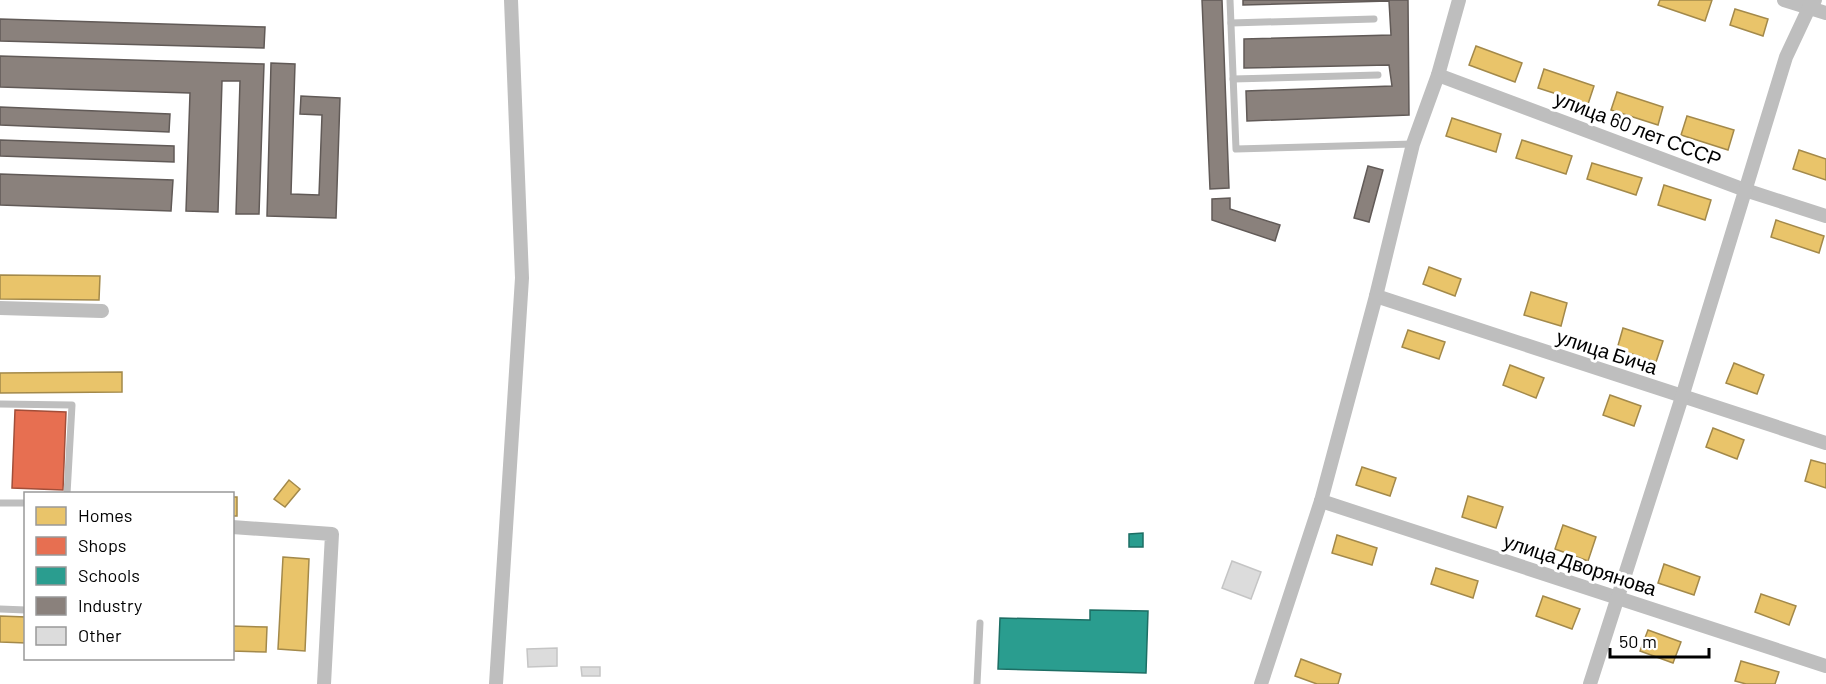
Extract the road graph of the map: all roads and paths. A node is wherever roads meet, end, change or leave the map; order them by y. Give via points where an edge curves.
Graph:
1 (511, 0) edge
2 (1230, 0) edge
3 (1459, 0) edge
4 (1784, 0) edge
5 (1812, 4) edge
6 (1826, 13) edge
7 (1374, 19) dead end
8 (1230, 23) junction
9 (1378, 75) dead end
10 (1438, 75) junction
11 (1233, 79) junction
12 (1413, 144) junction
13 (1745, 190) junction
14 (1826, 216) edge
15 (1376, 296) junction
16 (0, 309) edge
17 (102, 311) dead end
18 (1682, 397) junction
19 (0, 404) edge
20 (1826, 443) edge
21 (67, 492) edge
22 (1321, 501) junction
23 (0, 503) edge
24 (24, 503) edge
25 (234, 527) edge
26 (1618, 598) junction
27 (0, 609) edge
28 (24, 610) edge
29 (980, 623) dead end
30 (1826, 666) edge
31 (324, 684) edge
32 (496, 684) edge
33 (977, 684) edge
34 (1261, 684) edge
35 (1590, 684) edge

1 - 32 street via 522,279
2 - 8 lane
3 - 10 street
4 - 5 street
5 - 6 street
5 - 13 street via 1786,57
7 - 8 lane
8 - 11 lane
9 - 11 lane
10 - 12 street
10 - 13 street, улица 60 лет СССР
11 - 12 lane via 1236,149
12 - 15 street
13 - 14 street, улица 60 лет СССР
13 - 18 street
15 - 18 street, улица Бича
15 - 22 street
16 - 17 street
18 - 20 street, улица Бича
18 - 26 street
19 - 21 lane via 72,405
22 - 26 street, улица Дворянова
22 - 34 street
23 - 24 lane
25 - 31 street via 332,534
26 - 30 street, улица Дворянова
26 - 35 street
27 - 28 lane
29 - 33 lane

